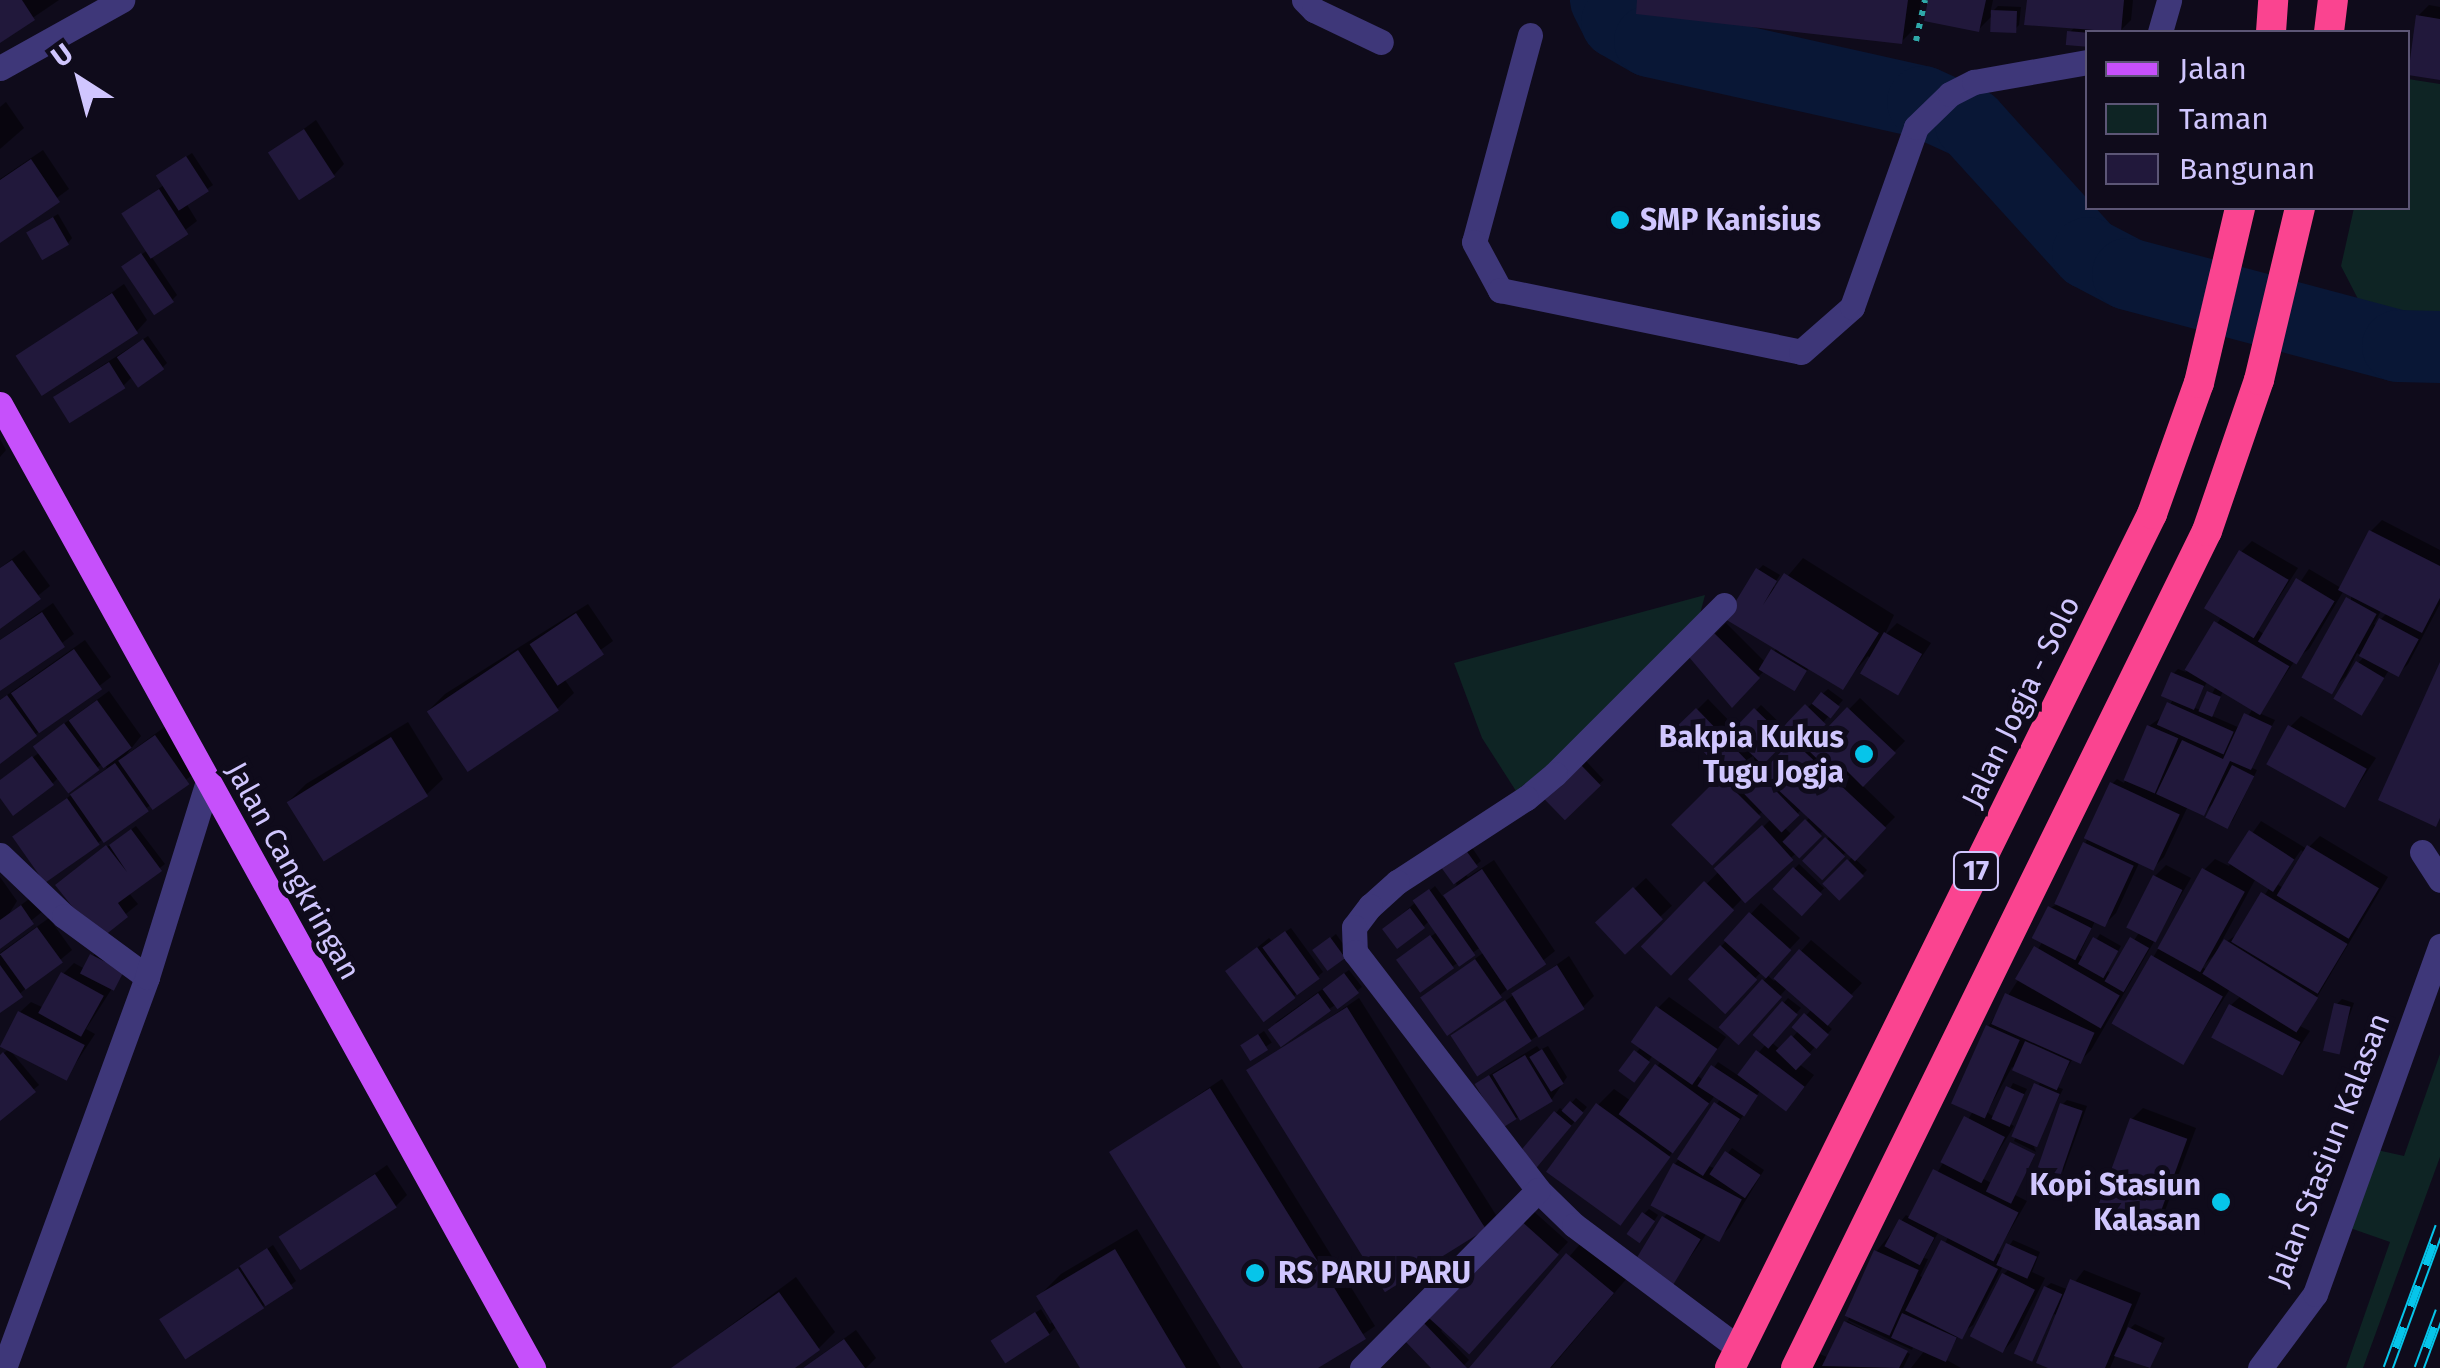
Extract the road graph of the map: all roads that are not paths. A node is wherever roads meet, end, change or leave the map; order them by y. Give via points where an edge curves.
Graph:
1 (122, 0) edge
2 (1304, 0) edge
3 (2170, 0) edge
4 (2273, 0) edge
5 (2333, 0) edge
6 (2161, 30) edge
7 (2271, 30) edge
8 (2329, 30) edge
9 (1530, 35) dead end
10 (1380, 42) dead end
11 (2085, 62) edge
12 (0, 68) edge
13 (2240, 210) edge
14 (2300, 210) edge
15 (0, 404) edge
16 (1724, 605) dead end
17 (208, 784) junction
18 (2422, 852) dead end
19 (0, 855) edge
20 (2440, 880) edge
21 (2440, 946) edge
22 (147, 977) junction
23 (1538, 1190) junction
24 (1735, 1358) edge
25 (4, 1368) edge
26 (533, 1368) edge
27 (1362, 1368) edge
28 (1796, 1368) edge
29 (2260, 1368) edge

1 - 12 street
2 - 10 street
3 - 6 street
4 - 7 highway
5 - 8 highway
9 - 11 street via 1474,242 1500,290 1801,352 1852,307 1916,126 1950,94 2006,73
13 - 24 highway, Jalan Jogja - Solo / 17 via 2204,367 2152,514
14 - 28 highway, 17 via 2259,380 2207,532
15 - 17 main road, Jalan Cangkringan
16 - 23 street via 1555,774 1398,882 1354,927 1356,952
17 - 22 street
17 - 26 main road, Jalan Cangkringan
18 - 20 street
19 - 22 street via 64,916
21 - 29 street, Jalan Stasiun Kalasan via 2315,1294
22 - 25 street
23 - 24 street
23 - 27 street

